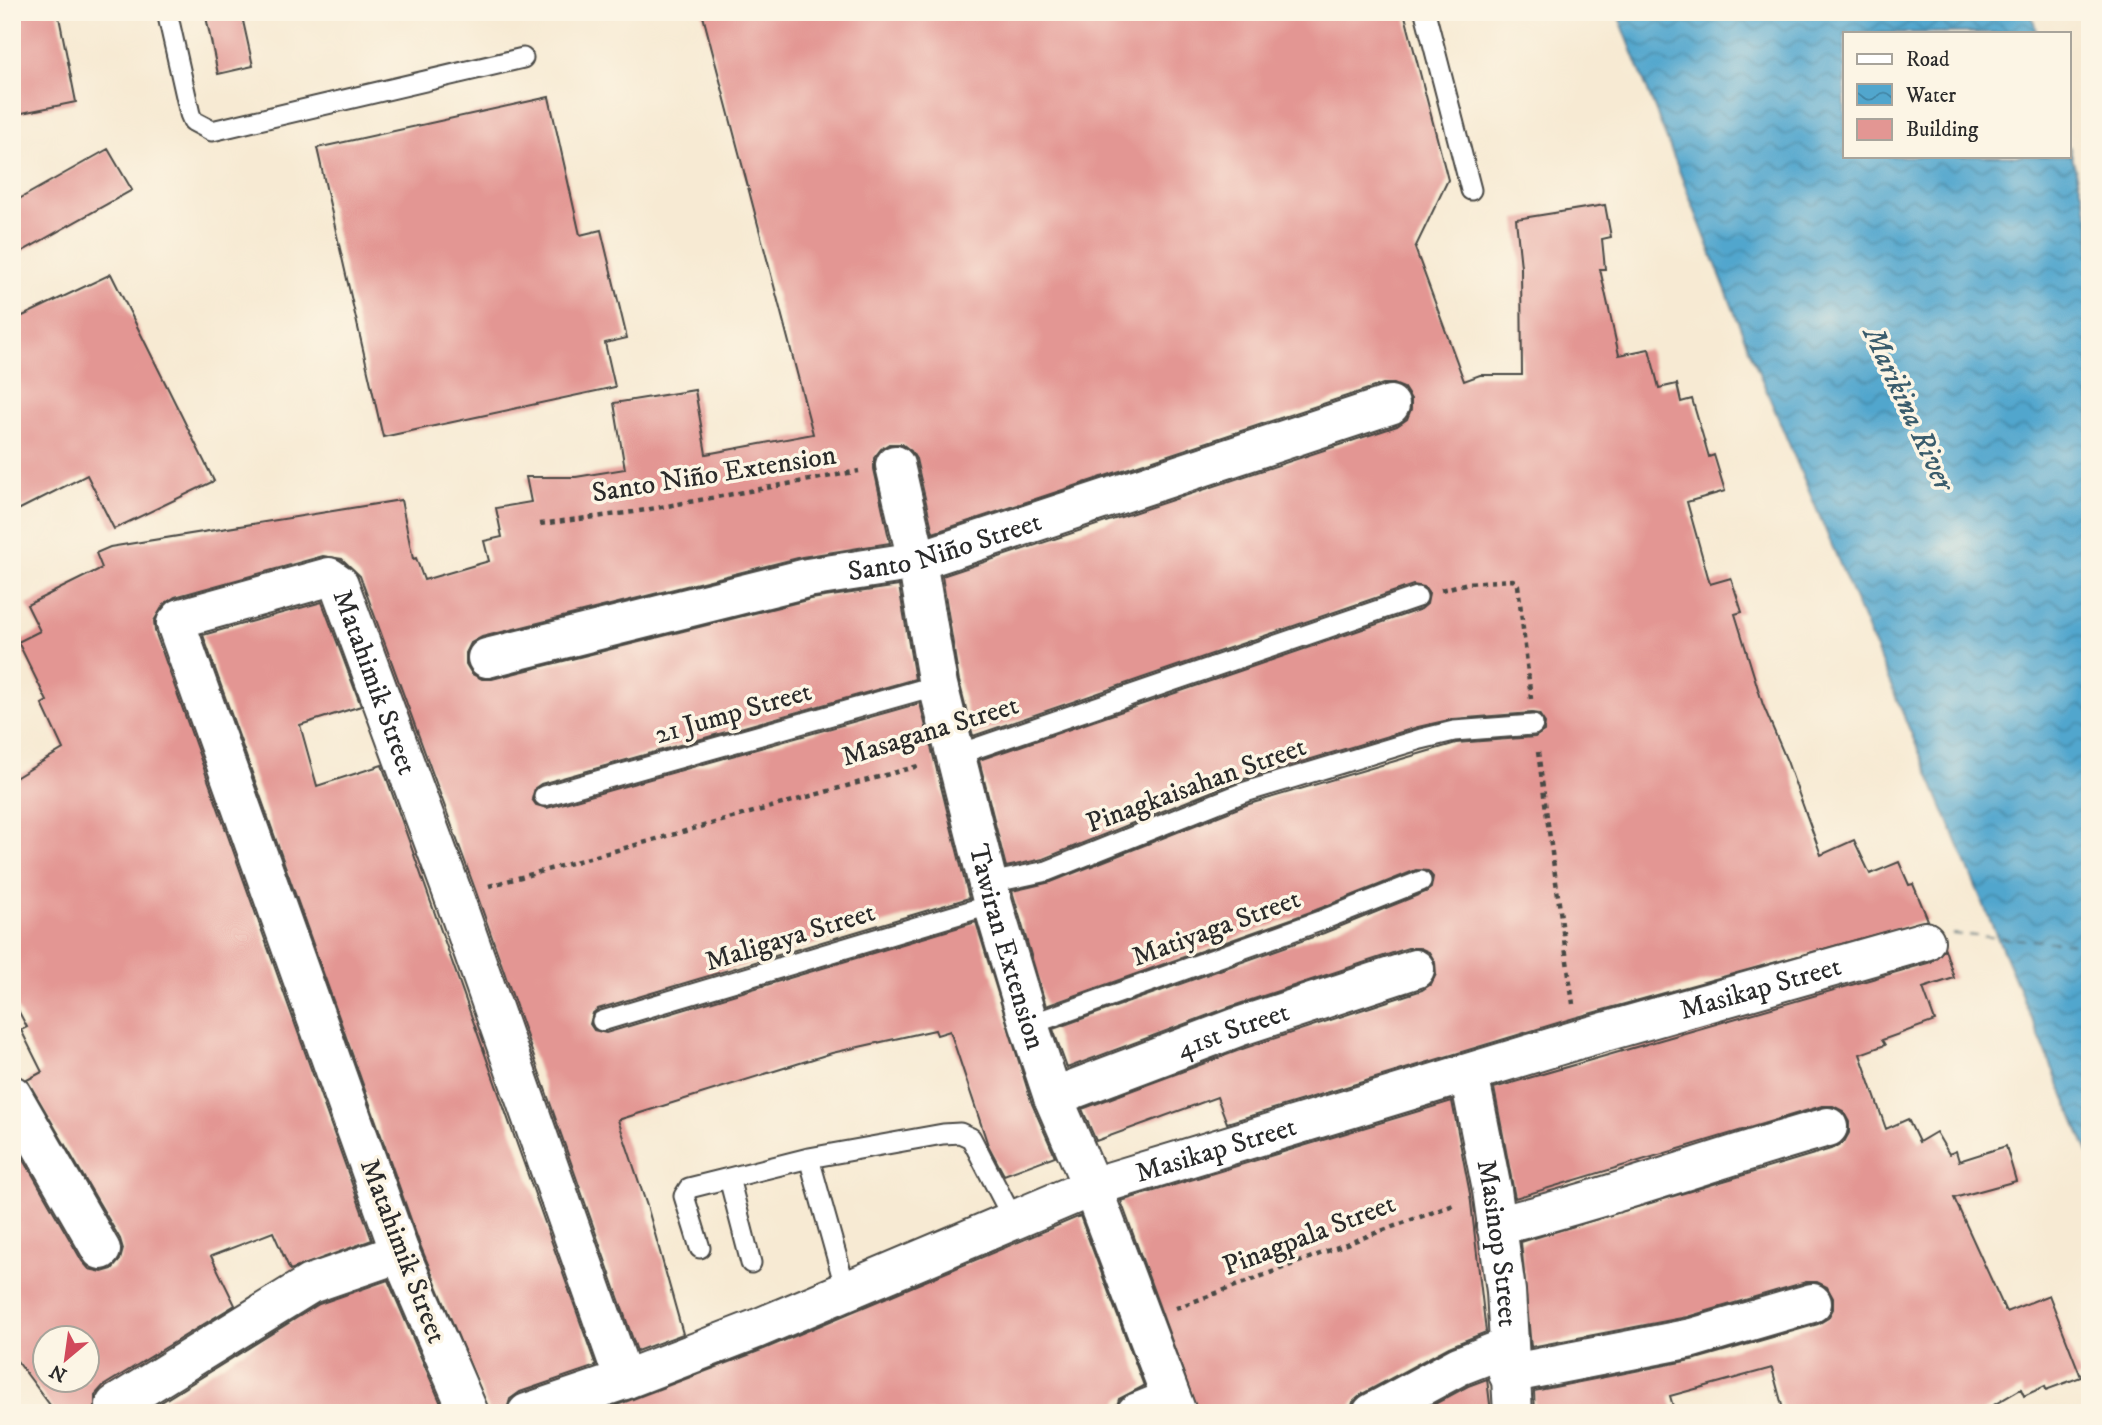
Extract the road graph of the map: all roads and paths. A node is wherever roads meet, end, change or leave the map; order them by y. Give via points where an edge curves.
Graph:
1 (167, 12) edge
2 (1425, 12) edge
3 (523, 58) dead end
4 (1471, 190) dead end
5 (1390, 405) dead end
6 (895, 465) joint
7 (540, 524) dead end
8 (917, 561) junction
9 (1417, 597) joint
10 (488, 658) dead end
11 (938, 685) junction
12 (1534, 724) junction
13 (956, 755) junction
14 (544, 796) dead end
15 (1421, 881) dead end
16 (992, 893) junction
17 (454, 897) junction
18 (1925, 941) dead end
19 (1415, 969) dead end
20 (602, 1021) dead end
21 (1029, 1025) junction
22 (1580, 1039) junction
23 (1469, 1074) junction
24 (12, 1095) edge
25 (1053, 1097) junction
26 (1828, 1127) dead end
27 (809, 1158) junction
28 (729, 1178) junction
29 (1093, 1187) junction
30 (1494, 1208) junction
31 (1013, 1219) junction
32 (700, 1248) dead end
33 (101, 1250) dead end
34 (400, 1252) junction
35 (751, 1263) dead end
36 (846, 1290) junction
37 (1812, 1303) dead end
38 (1143, 1320) junction
39 (1508, 1361) junction
40 (624, 1380) junction
41 (115, 1405) dead end
42 (1174, 1406) edge
43 (469, 1413) edge
44 (527, 1413) edge
45 (1136, 1413) edge
46 (1372, 1413) edge
47 (1513, 1413) edge

1 - 3 lane via 190,114 193,121 212,131
2 - 4 lane
5 - 8 street, Santo Niño Street
6 - 7 path, Santo Niño Extension via 634,512
6 - 8 street, Tawiran Extension
8 - 10 street, Santo Niño Street via 807,578
8 - 11 street, Tawiran Extension
9 - 12 path via 1468,583 1513,580 1520,595
9 - 13 lane, Masagana Street
11 - 13 street, Tawiran Extension
11 - 14 lane, 21 Jump Street
12 - 16 lane, Pinagkaisahan Street via 1454,731 1242,793
12 - 22 path via 1564,958
13 - 16 street, Tawiran Extension
13 - 17 path, Masagana Street
15 - 21 lane, Matiyaga Street
16 - 20 lane, Maligaya Street
16 - 21 street, Tawiran Extension
17 - 34 street, Matahimik Street via 339,584 329,577 181,618 176,624
17 - 40 street, Matahimik Street
18 - 22 street, Masikap Street
19 - 25 street, 41st Street via 1238,1027
21 - 25 street, Tawiran Extension
22 - 23 street, Masikap Street
23 - 29 street, Masikap Street
23 - 30 street, Masinop Street
24 - 33 street
25 - 29 street, Tawiran Extension
26 - 30 street via 1581,1205
27 - 28 lane
27 - 31 lane via 960,1133 971,1138
27 - 36 lane
28 - 32 lane via 689,1188 684,1196
28 - 35 lane
29 - 31 street, Masikap Street
29 - 38 street, Tawiran Extension
30 - 38 path, Pinagpala Street
30 - 39 street, Masinop Street via 1506,1291
31 - 36 street, Masikap Street
34 - 41 street via 310,1284
34 - 43 street, Matahimik Street
36 - 40 street, Masikap Street
37 - 39 street via 1692,1338
38 - 42 street, Tawiran Extension
39 - 46 street via 1459,1366
39 - 47 street, Masinop Street
40 - 44 street, Masikap Street
42 - 45 street

